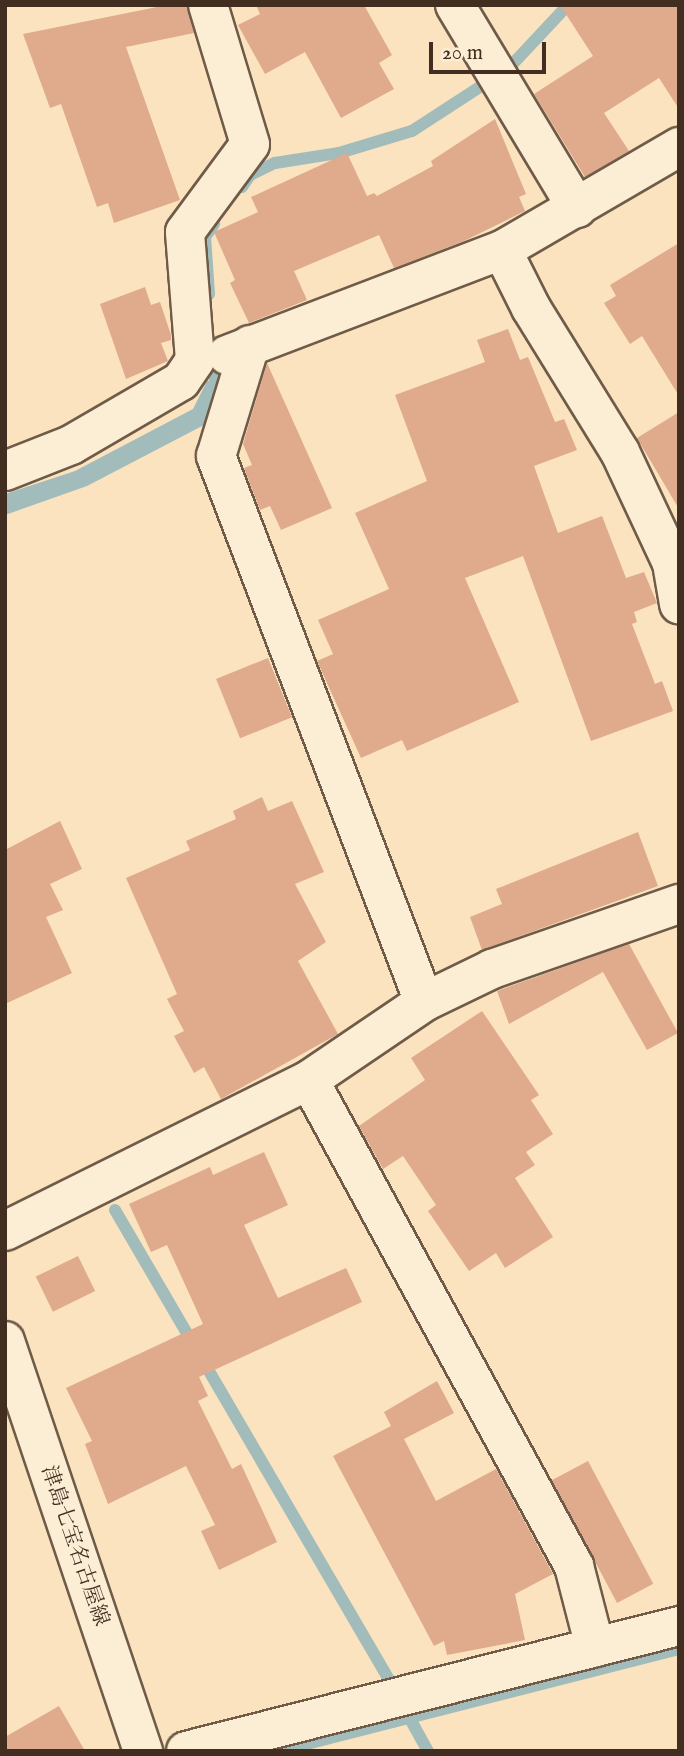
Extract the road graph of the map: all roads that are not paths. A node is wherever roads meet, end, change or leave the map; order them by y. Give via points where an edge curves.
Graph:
1 (208, 5) edge
2 (455, 5) edge
3 (679, 147) edge
4 (577, 208) junction
5 (502, 250) junction
6 (218, 355) junction
7 (5, 471) edge
8 (675, 561) edge
9 (679, 604) edge
10 (679, 904) edge
11 (424, 1002) junction
12 (309, 1080) junction
13 (5, 1231) edge
14 (5, 1341) edge
15 (679, 1626) edge
16 (595, 1647) junction
17 (143, 1751) edge
18 (186, 1751) edge

1 - 6 street via 250,144 185,232
2 - 4 street
3 - 4 street
4 - 5 street
5 - 6 street
5 - 8 street via 531,308 620,452
6 - 7 street via 181,382 71,445
6 - 11 street via 216,456
8 - 9 street
10 - 11 street via 492,970
11 - 12 street
12 - 13 street
12 - 16 street via 574,1566
14 - 17 street, 津島七宝名古屋線
15 - 16 street
16 - 18 street

